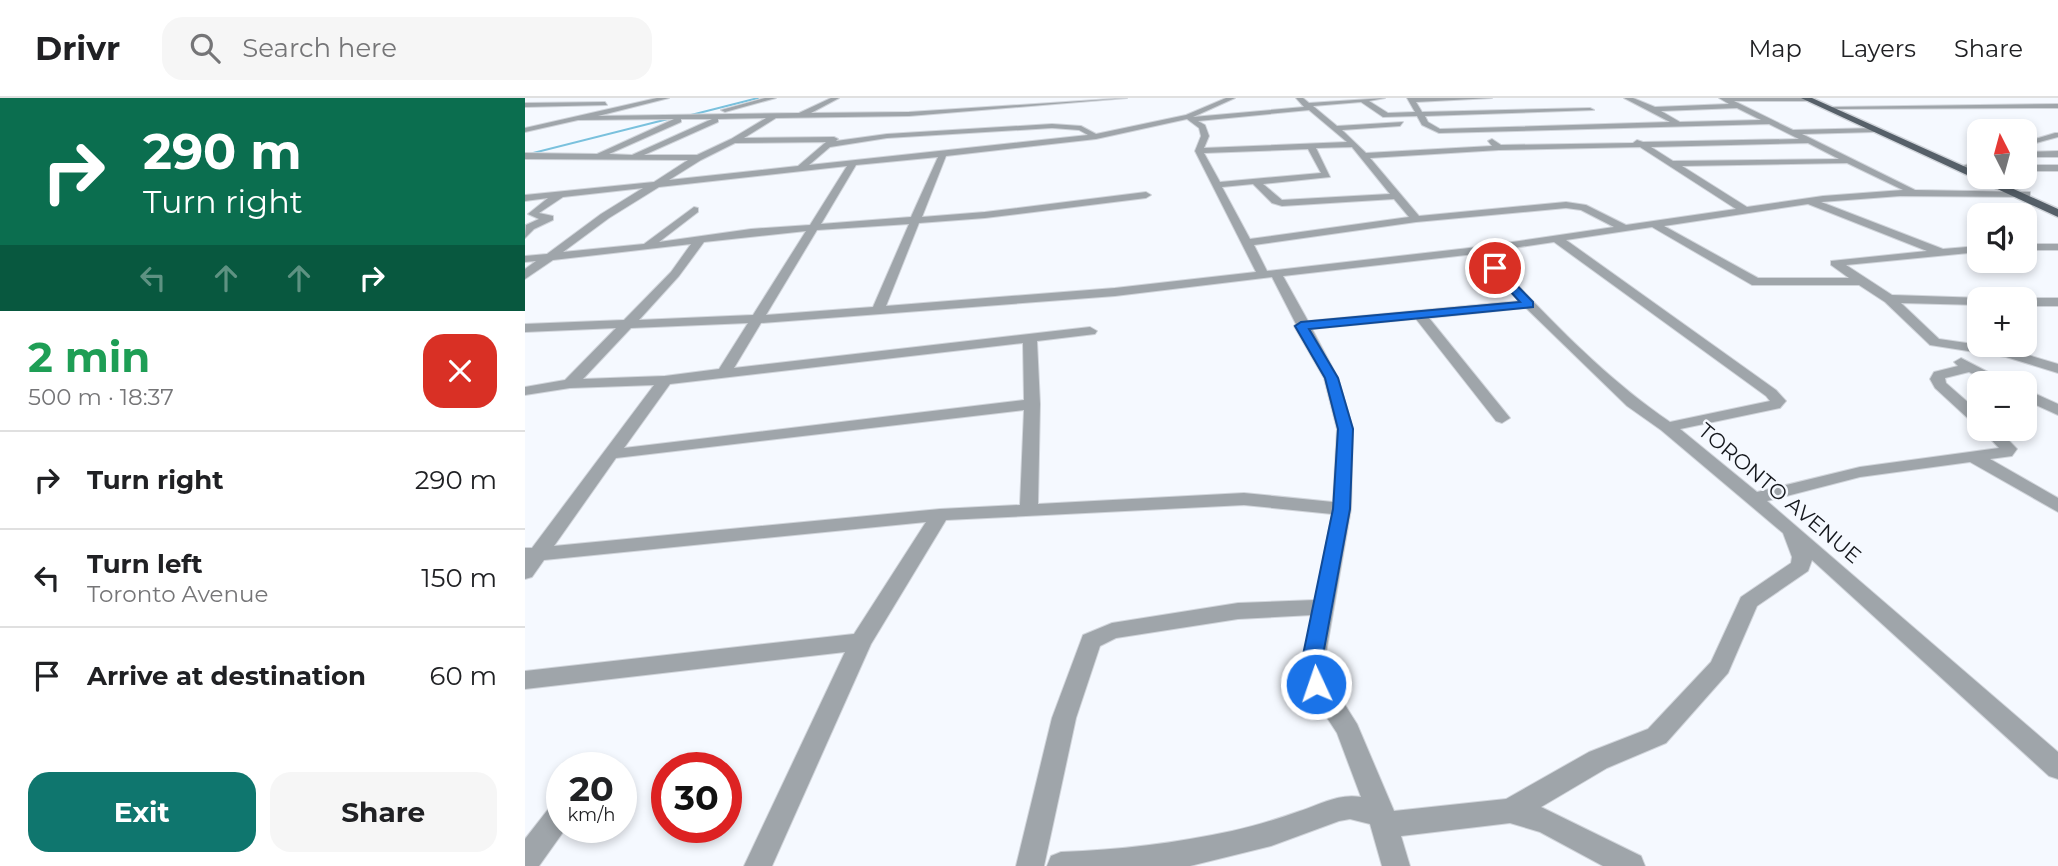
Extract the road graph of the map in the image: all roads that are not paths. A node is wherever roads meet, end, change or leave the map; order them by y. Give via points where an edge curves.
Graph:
1 (633, 98) edge
2 (666, 98) edge
3 (773, 98) edge
4 (835, 98) edge
5 (1120, 98) edge
6 (1232, 98) edge
7 (1299, 98) edge
8 (1382, 98) edge
9 (1486, 98) edge
10 (1569, 98) edge
11 (1627, 98) edge
12 (1723, 98) edge
13 (1747, 98) edge
14 (1809, 98) edge
15 (992, 99) edge
16 (1361, 99) edge
17 (1410, 99) edge
18 (1342, 100) edge
19 (1046, 101) edge
20 (624, 103) junction
21 (923, 103) dead end
22 (1070, 103) junction
23 (525, 105) edge
24 (1309, 106) junction
25 (1736, 106) junction
26 (2058, 106) edge
27 (1835, 107) junction
28 (1654, 108) junction
29 (615, 109) junction
30 (1590, 110) junction
31 (1500, 112) junction
32 (1511, 112) junction
33 (548, 114) dead end
34 (592, 114) junction
35 (909, 114) junction
36 (862, 116) junction
37 (681, 117) junction
38 (698, 117) junction
39 (720, 117) junction
40 (773, 117) junction
41 (799, 117) junction
42 (576, 118) junction
43 (1190, 118) junction
44 (1423, 119) junction
45 (854, 122) dead end
46 (1768, 122) junction
47 (1679, 124) junction
48 (1614, 126) junction
49 (1035, 127) junction
50 (525, 128) edge
51 (1337, 128) junction
52 (1533, 128) junction
53 (1485, 130) junction
54 (1874, 130) junction
55 (1791, 132) junction
56 (2058, 135) edge
57 (1096, 137) junction
58 (834, 139) junction
59 (734, 141) junction
60 (1808, 141) junction
61 (2037, 141) edge
62 (1639, 143) junction
63 (1354, 144) junction
64 (1311, 146) junction
65 (1499, 148) junction
66 (1199, 151) junction
67 (943, 154) junction
68 (2058, 154) edge
69 (2037, 155) edge
70 (525, 156) edge
71 (1365, 156) junction
72 (594, 158) junction
73 (632, 158) junction
74 (698, 158) junction
75 (1848, 161) junction
76 (853, 164) junction
77 (1669, 164) junction
78 (2037, 168) edge
79 (2058, 168) edge
80 (569, 169) dead end
81 (800, 169) junction
82 (1967, 169) edge
83 (1967, 170) edge
84 (2037, 172) edge
85 (2058, 181) edge
86 (1256, 182) junction
87 (659, 184) junction
88 (1216, 185) junction
89 (1967, 186) edge
90 (2009, 189) edge
91 (2009, 189) edge
92 (1916, 193) junction
93 (2020, 194) junction
94 (1146, 195) dead end
95 (559, 196) junction
96 (1397, 196) junction
97 (525, 198) edge
98 (1808, 201) junction
99 (2058, 207) edge
100 (694, 210) dead end
101 (1746, 211) junction
102 (2058, 213) edge
103 (913, 219) junction
104 (1416, 219) junction
105 (1653, 225) junction
106 (815, 226) junction
107 (1626, 229) junction
108 (525, 235) edge
109 (701, 238) junction
110 (1557, 239) junction
111 (1247, 243) junction
112 (646, 246) junction
113 (2037, 247) edge
114 (2058, 247) edge
115 (1478, 250) junction
116 (1967, 251) edge
117 (1947, 254) junction
118 (548, 257) junction
119 (525, 259) edge
120 (1269, 273) junction
121 (525, 275) edge
122 (1861, 281) junction
123 (1889, 299) junction
124 (1967, 301) edge
125 (2037, 302) edge
126 (2058, 302) edge
127 (1529, 304) junction
128 (877, 311) junction
129 (1419, 314) junction
130 (758, 319) junction
131 (628, 326) junction
132 (1301, 326) junction
133 (525, 328) edge
134 (1090, 331) dead end
135 (1030, 337) junction
136 (1941, 345) junction
137 (1971, 367) junction
138 (2058, 369) edge
139 (1979, 371) edge
140 (723, 374) junction
141 (665, 380) junction
142 (570, 384) junction
143 (525, 391) edge
144 (2037, 400) edge
145 (1032, 404) junction
146 (1967, 409) edge
147 (2058, 410) edge
148 (1502, 418) dead end
149 (1667, 427) junction
150 (2003, 441) edge
151 (612, 454) junction
152 (1972, 456) junction
153 (1752, 499) junction
154 (2058, 506) edge
155 (1342, 509) junction
156 (1029, 510) junction
157 (940, 515) junction
158 (1786, 526) junction
159 (533, 554) edge
160 (525, 572) edge
161 (1323, 607) junction
162 (861, 642) junction
163 (525, 680) edge
164 (2058, 768) edge
165 (1510, 811) junction
166 (1383, 819) junction
167 (546, 834) edge
168 (525, 862) edge
169 (758, 866) edge
170 (1030, 866) edge
171 (1061, 866) edge
172 (1397, 866) edge
173 (1631, 866) edge

1 - 20 street
2 - 29 street
3 - 38 street
4 - 41 street
5 - 22 street
6 - 43 street
7 - 24 street
8 - 16 street
9 - 17 street
9 - 31 street
10 - 30 street
11 - 28 street
12 - 13 street
12 - 25 street
13 - 14 street
14 - 27 main road
14 - 54 main road
15 - 19 street
16 - 18 street
16 - 44 street via 1383,114
17 - 44 street
18 - 24 street
19 - 22 street
19 - 35 street
20 - 23 street
20 - 29 street
21 - 35 street
22 - 49 street
24 - 43 street
24 - 51 street
25 - 28 street
25 - 46 street
26 - 27 street
27 - 82 main road
28 - 47 street
29 - 34 street
30 - 32 street
30 - 48 street
31 - 32 street
31 - 44 street
32 - 52 street
33 - 34 street
34 - 42 street
35 - 36 street
36 - 41 street
36 - 45 street
37 - 38 street
37 - 42 street
37 - 72 street
38 - 39 street
39 - 40 street
39 - 73 street
40 - 41 street
40 - 59 street
42 - 50 street
43 - 57 street
43 - 66 street via 1205,133
44 - 51 street
44 - 53 street via 1439,131
46 - 47 street
46 - 55 street
47 - 48 street
48 - 52 street
48 - 62 street
49 - 57 street via 1069,126
49 - 58 street
51 - 63 street
52 - 53 street
53 - 65 street
54 - 55 street
54 - 83 main road
55 - 60 street
56 - 61 street
57 - 67 street
58 - 59 street
58 - 81 street
59 - 74 street
60 - 62 street
60 - 75 street
62 - 65 street
62 - 77 street
63 - 64 street
63 - 71 street
64 - 66 street
64 - 86 street via 1327,175
65 - 71 street
66 - 88 street
67 - 76 street
67 - 103 street
68 - 69 street
70 - 72 street
71 - 96 street
72 - 73 street
72 - 80 street
73 - 74 street
74 - 87 street
75 - 77 street
75 - 92 street
76 - 81 street
76 - 106 street
77 - 101 street
78 - 79 street
81 - 87 street
84 - 85 street
86 - 88 street
86 - 96 street via 1282,203
87 - 95 street
87 - 118 street
88 - 111 street
89 - 92 street via 1957,193
90 - 93 main road
91 - 93 main road
92 - 98 street
93 - 99 main road
93 - 102 main road
94 - 103 street
95 - 97 street
95 - 108 street via 535,211 533,214 549,218
96 - 104 street
98 - 101 street
98 - 117 street
100 - 112 street
101 - 105 street
103 - 106 street
103 - 128 street
104 - 107 street via 1573,205
104 - 111 street
105 - 107 street
105 - 122 street via 1756,282
106 - 109 street
106 - 130 street
107 - 110 street
109 - 112 street
109 - 131 street
110 - 115 street
110 - 149 street via 1778,401
111 - 120 street
112 - 118 street
113 - 114 street
115 - 120 street
115 - 127 street, TORONTO AVENUE
116 - 117 street
117 - 122 street via 1835,263
118 - 119 street
118 - 121 street
120 - 128 street via 1115,292
120 - 132 street
122 - 123 street
123 - 124 street
123 - 136 street
125 - 126 street
127 - 129 street
127 - 149 street, TORONTO AVENUE via 1632,403
128 - 130 street
129 - 132 street
129 - 148 street
130 - 131 street
130 - 140 street
131 - 133 street
131 - 142 street
132 - 155 street via 1331,378 1345,429
134 - 135 street
135 - 140 street
135 - 145 street
136 - 137 street via 1949,356
136 - 138 street via 2008,353
137 - 139 street
137 - 146 street via 1937,379
140 - 141 street
141 - 142 street
141 - 151 street
142 - 143 street
144 - 147 street
145 - 151 street
145 - 156 street
149 - 153 street, TORONTO AVENUE
150 - 152 street via 2009,449 2006,452
151 - 159 street
152 - 153 street via 1860,472
152 - 154 street
153 - 158 street, TORONTO AVENUE
155 - 156 street via 1216,499
155 - 161 street
156 - 157 street
157 - 159 street
157 - 162 street
158 - 164 street, TORONTO AVENUE
158 - 165 street via 1802,557 1801,566 1748,602 1720,667 1664,729 1643,744 1598,760
159 - 160 street
161 - 166 street via 1312,670 1316,684 1347,728
161 - 170 street via 1238,611 1112,631 1091,641 1064,718
162 - 163 street
162 - 169 street
165 - 166 street
165 - 173 street via 1546,821
166 - 171 street via 1350,807 1264,836 1194,852 1119,864
166 - 172 street
167 - 168 street

